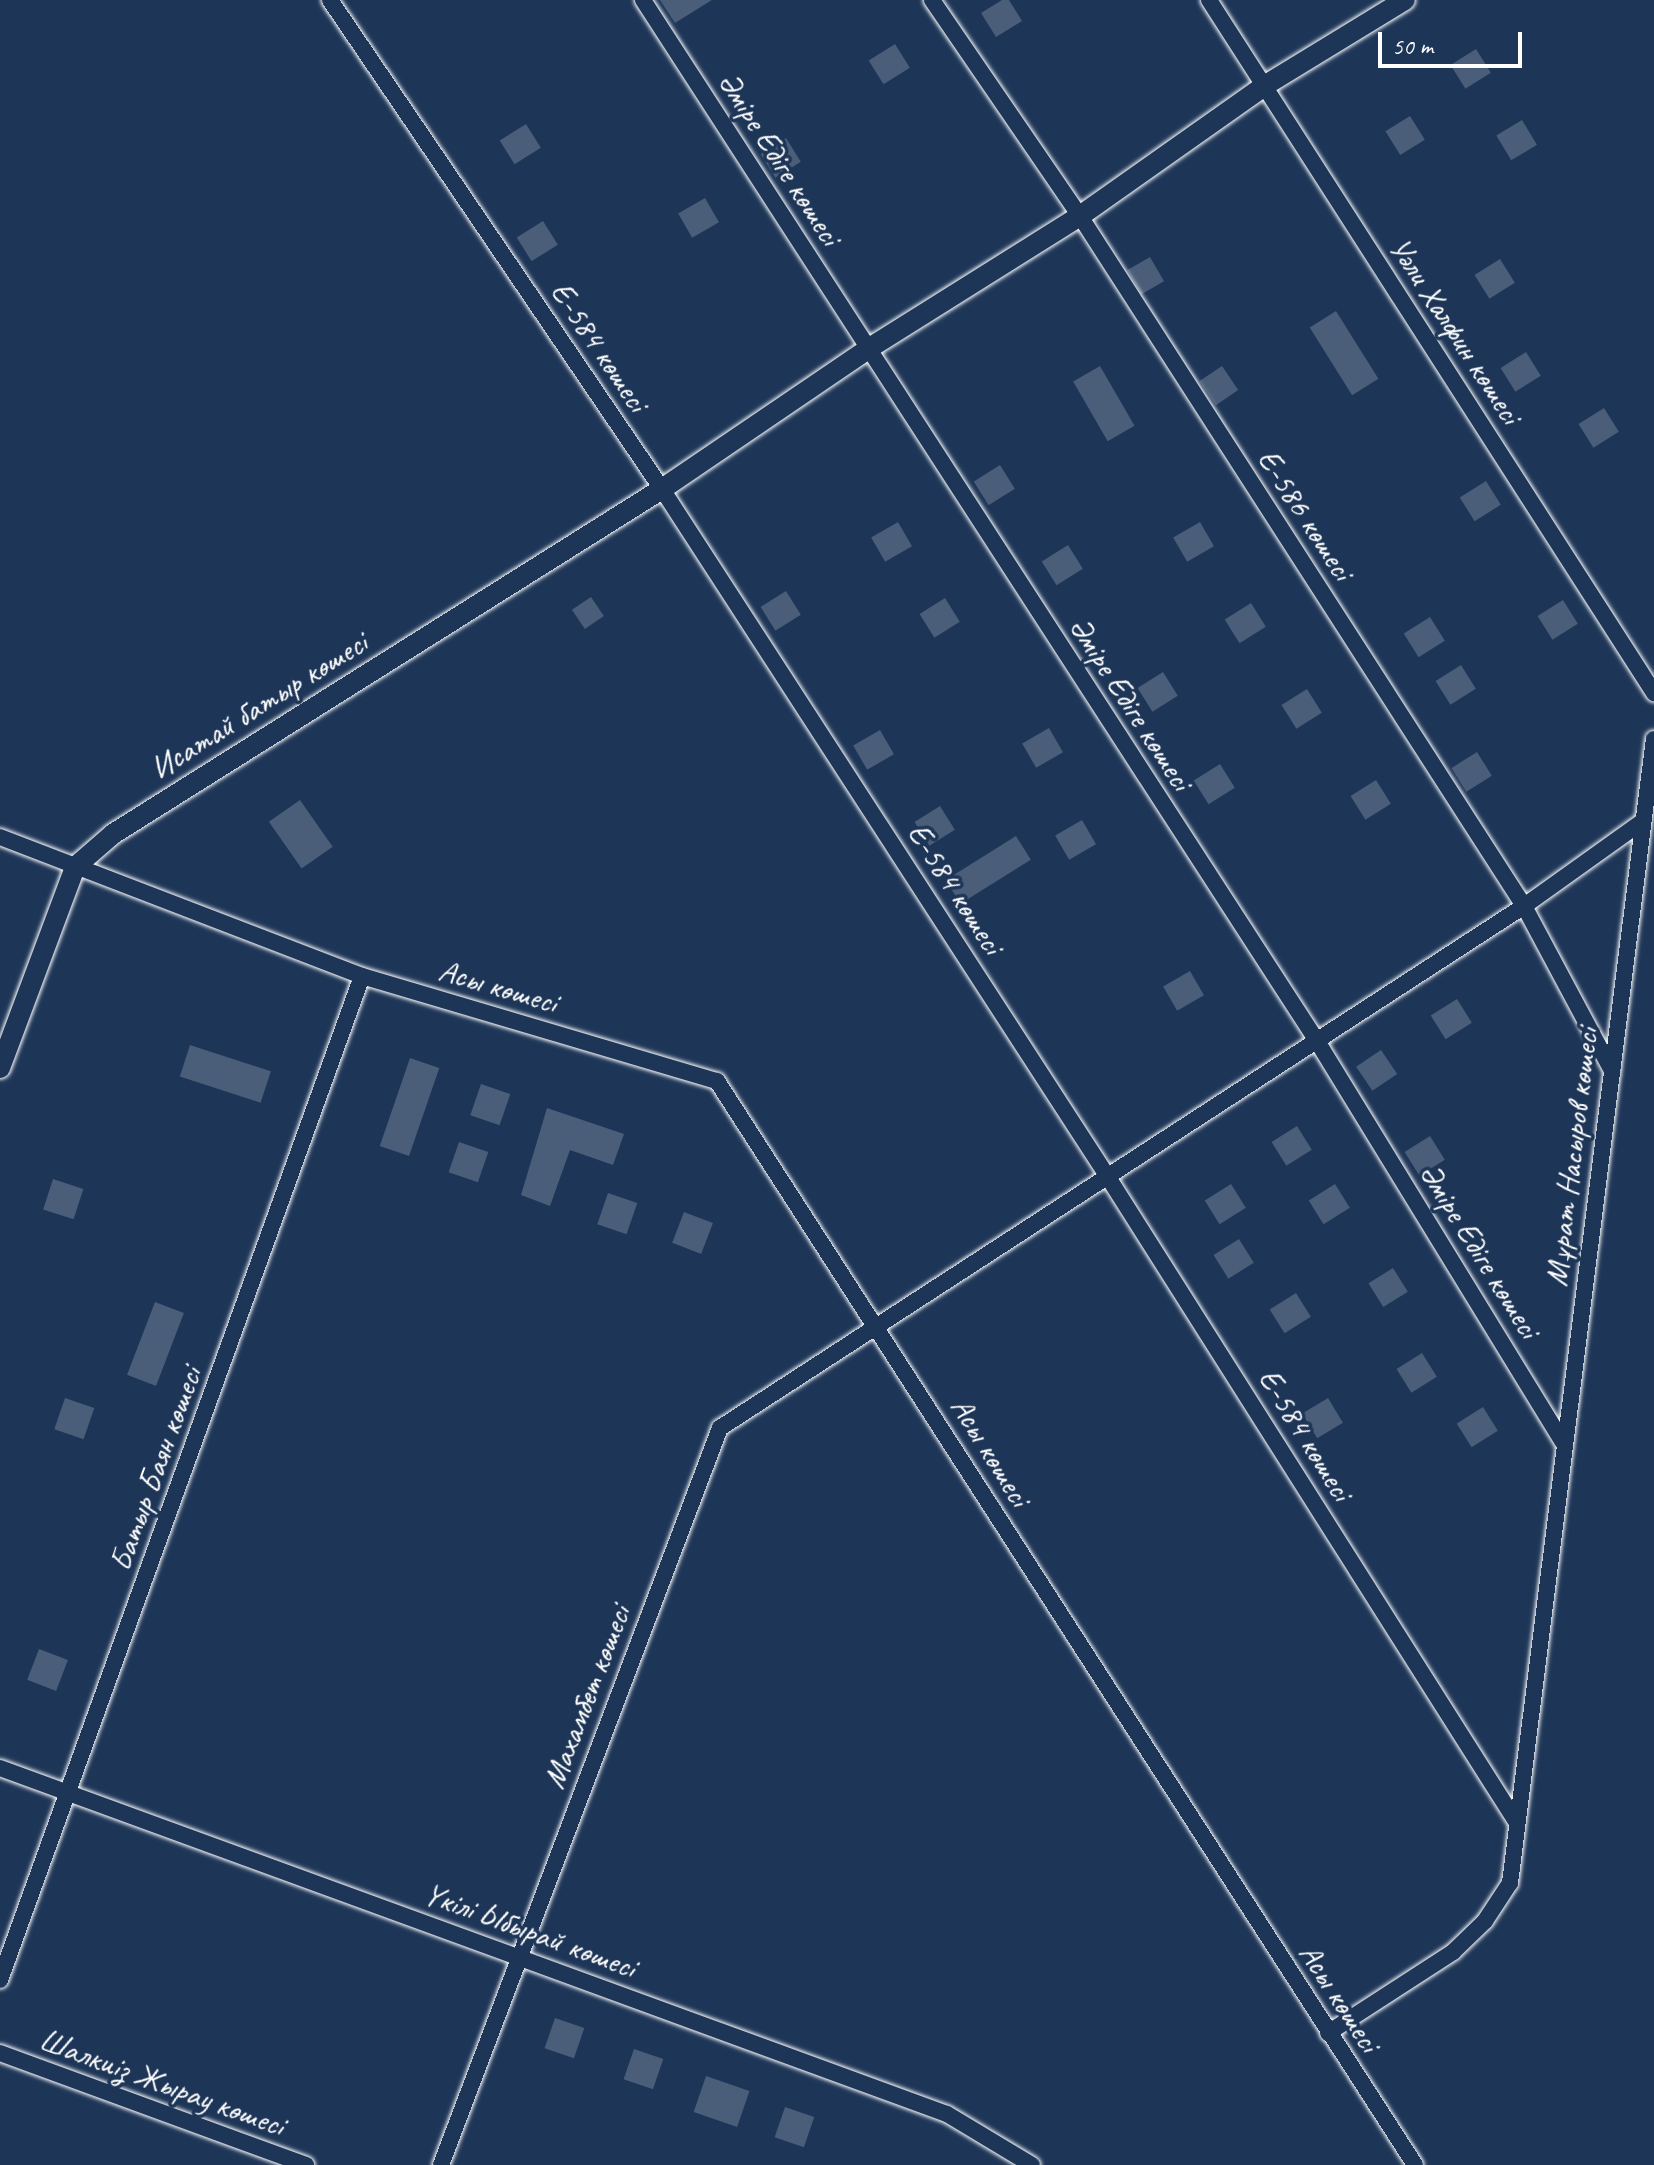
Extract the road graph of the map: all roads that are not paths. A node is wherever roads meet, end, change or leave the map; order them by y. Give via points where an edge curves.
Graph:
1 (330, 0) edge
2 (643, 0) edge
3 (932, 0) edge
4 (1209, 0) edge
5 (1405, 0) edge
6 (1264, 86) junction
7 (1080, 216) junction
8 (868, 349) junction
9 (662, 489) junction
10 (1654, 693) edge
11 (1654, 739) edge
12 (1643, 821) junction
13 (0, 837) edge
14 (75, 867) junction
15 (1524, 906) junction
16 (362, 976) junction
17 (1317, 1041) junction
18 (0, 1068) edge
19 (1612, 1071) junction
20 (1106, 1174) junction
21 (880, 1326) junction
22 (1563, 1442) junction
23 (0, 1768) edge
24 (70, 1794) junction
25 (1515, 1820) junction
26 (517, 1956) junction
27 (0, 1980) edge
28 (1328, 2033) junction
29 (0, 2053) edge
30 (306, 2165) edge
31 (441, 2165) edge
32 (1032, 2165) edge
33 (1415, 2165) edge

1 - 9 street, Е-584 көшесі
2 - 8 street, Әміре Едіге көшесі
3 - 7 street, Е-586 көшесі
4 - 6 street, Уәли Халфин көшесі
5 - 6 street, Исатай батыр көшесі
6 - 7 street, Исатай батыр көшесі
6 - 10 street, Уәли Халфин көшесі
7 - 8 street, Исатай батыр көшесі
7 - 15 street, Е-586 көшесі
8 - 9 street, Исатай батыр көшесі
8 - 17 street, Әміре Едіге көшесі
9 - 14 street, Исатай батыр көшесі via 113,834
9 - 20 street, Е-584 көшесі
11 - 12 street, Мұрат Насыров көшесі
12 - 15 street, Махамбет көшесі
12 - 19 street, Мұрат Насыров көшесі
13 - 14 street, Асы көшесі
14 - 16 street, Асы көшесі
14 - 18 street, Исатай батыр көшесі
15 - 17 street, Махамбет көшесі
15 - 19 street, Е-586 көшесі
16 - 21 street, Асы көшесі via 717,1081
16 - 24 street, Батыр Баян көшесі
17 - 20 street, Махамбет көшесі
17 - 22 street, Әміре Едіге көшесі
19 - 22 street, Мұрат Насыров көшесі
20 - 21 street, Махамбет көшесі
20 - 25 street, Е-584 көшесі
21 - 26 street, Махамбет көшесі via 720,1428
21 - 28 street, Асы көшесі via 1096,1676
22 - 25 street, Мұрат Насыров көшесі
23 - 24 street, Үкілі Ыбырай көшесі
24 - 26 street, Үкілі Ыбырай көшесі
24 - 27 street, Батыр Баян көшесі
25 - 28 street, Мұрат Насыров көшесі via 1510,1883 1485,1921 1453,1952
26 - 31 street, Махамбет көшесі
26 - 32 street, Үкілі Ыбырай көшесі via 947,2114
28 - 33 street, Асы көшесі
29 - 30 street, Шалкиіз Жырау көшесі

